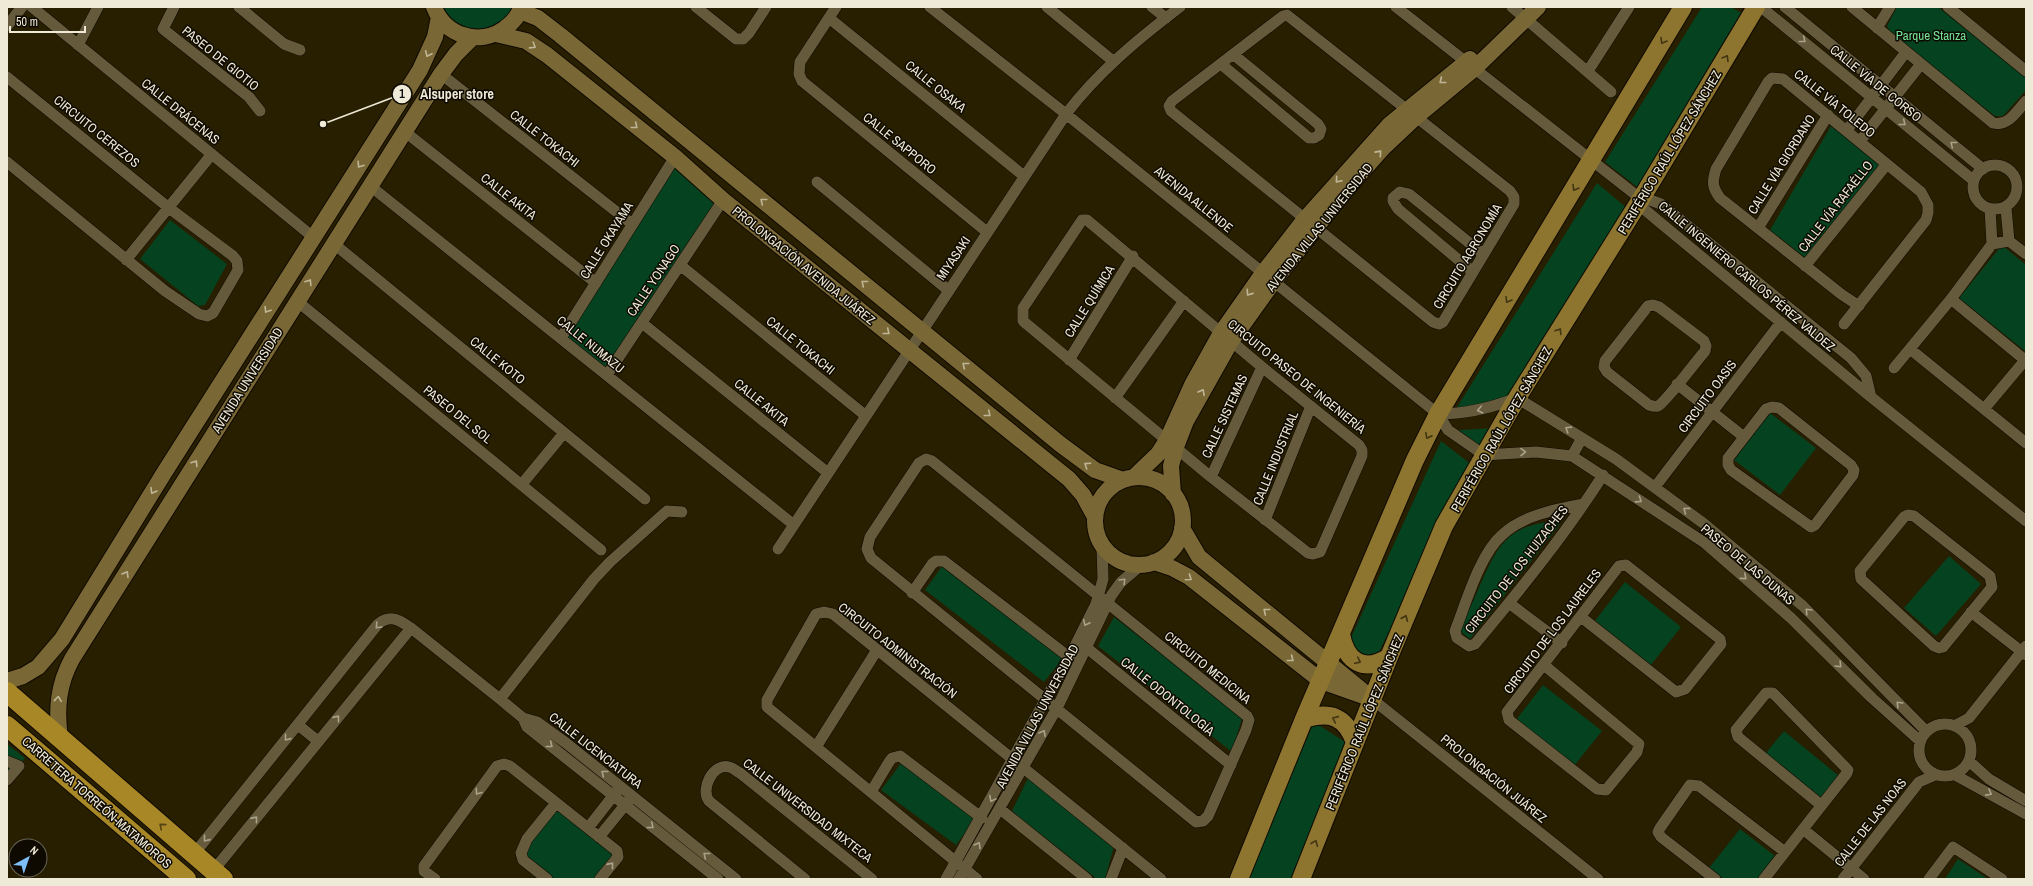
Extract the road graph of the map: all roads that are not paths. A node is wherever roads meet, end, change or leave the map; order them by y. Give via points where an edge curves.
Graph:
1 (22, 7) edge
2 (32, 7) edge
3 (98, 7) edge
4 (174, 7) edge
5 (239, 7) edge
6 (696, 7) edge
7 (766, 7) edge
8 (836, 7) edge
9 (930, 7) edge
10 (1047, 7) edge
11 (1152, 7) edge
12 (1180, 7) edge
13 (1396, 7) edge
14 (1538, 7) edge
15 (1683, 7) edge
16 (1756, 7) edge
17 (1761, 7) edge
18 (1784, 7) edge
19 (1852, 7) edge
20 (1890, 7) edge
21 (1948, 7) edge
22 (520, 9) edge
23 (1624, 9) edge
24 (1519, 11) edge
25 (436, 12) edge
26 (829, 18) junction
27 (1166, 18) junction
28 (7, 26) edge
29 (1877, 28) junction
30 (496, 34) junction
31 (472, 38) junction
32 (78, 45) junction
33 (300, 50) dead end
34 (1906, 52) junction
35 (1234, 55) junction
36 (1113, 61) junction
37 (1221, 64) junction
38 (1921, 64) junction
39 (1471, 65) junction
40 (1588, 71) junction
41 (2026, 71) edge
42 (441, 74) junction
43 (7, 77) edge
44 (1881, 85) junction
45 (1611, 92) dead end
46 (1872, 97) junction
47 (1895, 97) junction
48 (2026, 101) edge
49 (1886, 108) junction
50 (260, 111) dead end
51 (1412, 112) junction
52 (1066, 114) junction
53 (1828, 115) junction
54 (1846, 130) junction
55 (404, 131) junction
56 (1860, 141) junction
57 (212, 154) junction
58 (675, 157) junction
59 (1592, 160) junction
60 (7, 162) edge
61 (1887, 164) junction
62 (1983, 169) junction
63 (1024, 176) junction
64 (2021, 177) edge
65 (1974, 180) junction
66 (817, 182) dead end
67 (369, 185) junction
68 (2022, 191) edge
69 (1641, 199) junction
70 (723, 200) junction
71 (169, 208) junction
72 (2006, 208) junction
73 (1990, 209) junction
74 (1310, 223) junction
75 (632, 224) junction
76 (1758, 228) junction
77 (987, 232) junction
78 (313, 237) junction
79 (2009, 241) junction
80 (334, 243) junction
81 (1992, 244) junction
82 (1483, 254) junction
83 (2026, 254) edge
84 (1132, 256) junction
85 (126, 260) junction
86 (680, 265) junction
87 (1805, 266) junction
88 (1473, 272) junction
89 (1268, 277) junction
90 (596, 283) junction
91 (948, 290) junction
92 (1951, 299) junction
93 (297, 301) junction
94 (1184, 301) junction
95 (1859, 306) junction
96 (1781, 322) junction
97 (642, 323) junction
98 (1844, 324) dead end
99 (922, 330) junction
100 (1226, 337) junction
101 (561, 338) junction
102 (1910, 349) junction
103 (910, 350) junction
104 (1069, 360) junction
105 (2026, 360) edge
106 (1262, 367) junction
107 (1894, 368) dead end
108 (607, 375) junction
109 (1678, 384) junction
110 (1871, 397) junction
111 (1115, 398) junction
112 (1517, 398) junction
113 (1311, 406) junction
114 (1984, 409) junction
115 (1713, 412) junction
116 (1438, 414) junction
117 (866, 416) junction
118 (564, 433) junction
119 (1744, 437) junction
120 (1582, 438) junction
121 (1171, 443) junction
122 (2026, 443) edge
123 (1484, 455) junction
124 (1572, 456) junction
125 (828, 473) junction
126 (1602, 475) junction
127 (1211, 477) junction
128 (1128, 478) junction
129 (522, 484) junction
130 (1655, 487) junction
131 (1173, 494) junction
132 (645, 500) dead end
133 (1584, 504) junction
134 (682, 512) dead end
135 (1095, 517) junction
136 (1265, 520) junction
137 (2026, 522) edge
138 (794, 525) junction
139 (1182, 528) junction
140 (1715, 533) junction
141 (1705, 543) junction
142 (1102, 546) junction
143 (778, 549) dead end
144 (601, 550) dead end
145 (1147, 564) junction
146 (97, 582) junction
147 (114, 593) junction
148 (912, 593) junction
149 (1103, 600) junction
150 (1510, 603) junction
151 (1972, 612) junction
152 (1580, 617) junction
153 (411, 628) junction
154 (1341, 634) junction
155 (1562, 643) junction
156 (1087, 648) junction
157 (877, 650) junction
158 (2025, 651) edge
159 (1069, 657) junction
160 (1389, 657) junction
161 (1329, 662) junction
162 (1544, 665) junction
163 (7, 681) edge
164 (1321, 681) junction
165 (7, 692) edge
166 (500, 699) junction
167 (1046, 699) junction
168 (1372, 699) junction
169 (1057, 708) junction
170 (523, 718) junction
171 (1969, 718) junction
172 (1304, 719) junction
173 (298, 725) junction
174 (7, 726) edge
175 (1954, 726) junction
176 (1926, 731) junction
177 (1966, 735) junction
178 (60, 738) junction
179 (318, 741) junction
180 (1920, 741) junction
181 (1355, 742) junction
182 (816, 747) junction
183 (1013, 759) junction
184 (7, 761) edge
185 (1969, 761) junction
186 (1922, 763) junction
187 (1232, 765) junction
188 (1024, 768) junction
189 (1935, 775) junction
190 (1955, 775) junction
191 (7, 780) edge
192 (1919, 782) junction
193 (621, 786) junction
194 (871, 792) junction
195 (613, 795) junction
196 (633, 796) junction
197 (2026, 801) edge
198 (556, 803) junction
199 (625, 805) junction
200 (1821, 805) junction
201 (1000, 809) junction
202 (2026, 814) edge
203 (982, 818) junction
204 (588, 828) junction
205 (1802, 830) junction
206 (599, 837) junction
207 (1123, 848) junction
208 (1785, 852) junction
209 (194, 854) junction
210 (960, 866) junction
211 (1850, 870) junction
212 (218, 875) edge
213 (186, 879) edge
214 (435, 879) edge
215 (547, 879) edge
216 (600, 879) edge
217 (718, 879) edge
218 (736, 879) edge
219 (805, 879) edge
220 (872, 879) edge
221 (946, 879) edge
222 (958, 879) edge
223 (977, 879) edge
224 (1087, 879) edge
225 (1111, 879) edge
226 (1160, 879) edge
227 (1239, 879) edge
228 (1301, 879) edge
229 (1598, 879) edge
230 (1715, 879) edge
231 (1764, 879) edge
232 (1843, 879) edge
233 (1864, 879) edge
234 (1928, 879) edge
235 (2002, 879) edge

1 - 28 street
2 - 32 street, CALLE DRÁCENAS
3 - 32 street
4 - 50 street, PASEO DE GIOTIO via 163,29 249,97
5 - 33 street via 284,44
6 - 7 street via 736,39 743,39 749,34
8 - 26 street
9 - 52 street, AVENIDA ALLENDE
10 - 36 street
11 - 27 street
12 - 27 street, MIYASAKI
13 - 39 street, CALLE INGENIERO CARLOS PÉREZ VALDEZ
14 - 24 street, AVENIDA VILLAS UNIVERSIDAD
15 -> 59 main road
69 -> 16 main road, PERIFÉRICO RAÚL LÓPEZ SÁNCHEZ
17 -> 46 street, CALLE VÍA DE CORSO
18 - 44 street, CALLE VÍA DE CORSO
19 - 29 street
20 - 29 street
21 - 41 street
22 - 30 street via 510,25
99 -> 22 street, PROLONGACIÓN AVENIDA JUÁREZ via 544,22
23 - 40 street
24 - 39 street, AVENIDA VILLAS UNIVERSIDAD
24 - 40 street
25 - 31 street via 453,31
25 -> 78 street, AVENIDA UNIVERSIDAD via 435,37 420,70
26 - 63 street, CALLE OSAKA
26 - 77 street, CALLE SAPPORO via 800,62 799,74 802,81
27 - 36 street, MIYASAKI
29 - 34 street
30 - 31 street
30 -> 58 street, PROLONGACIÓN AVENIDA JUÁREZ via 526,42 547,55
31 - 42 street, AVENIDA UNIVERSIDAD
32 - 57 street, CALLE DRÁCENAS
34 - 38 street
34 - 44 street
35 - 37 street, CIRCUITO AGRONOMÍA
35 - 37 street via 1318,124 1321,129 1319,135 1309,138
35 - 51 street, CIRCUITO AGRONOMÍA via 1287,15
36 - 52 street, MIYASAKI
37 - 74 street, CIRCUITO AGRONOMÍA via 1172,100 1169,106 1171,111
38 - 47 street
38 - 48 street via 1993,123 2001,124 2009,120
39 - 51 street, AVENIDA VILLAS UNIVERSIDAD
39 - 59 street, CALLE INGENIERO CARLOS PÉREZ VALDEZ
40 - 45 street
42 - 55 street, AVENIDA UNIVERSIDAD
42 - 75 street, CALLE TOKACHI
43 - 71 street, CIRCUITO CEREZOS
44 - 46 street
44 - 47 street, CALLE VÍA DE CORSO
46 - 49 street, CALLE VÍA DE CORSO
46 - 54 street
47 - 49 street
62 -> 47 street, CALLE VÍA DE CORSO
49 - 56 street
49 -> 65 street, CALLE VÍA DE CORSO
51 - 74 street, AVENIDA VILLAS UNIVERSIDAD via 1342,193
51 - 82 street, CIRCUITO AGRONOMÍA via 1510,191 1514,197 1514,204
52 - 63 street, MIYASAKI
52 - 89 street, AVENIDA ALLENDE
53 - 54 street, CALLE VÍA TOLEDO
53 - 76 street, CALLE VÍA GIORDANO
53 - 76 street, CALLE VÍA TOLEDO via 1783,79 1776,77 1768,82 1716,169 1712,182 1720,198
54 - 56 street, CALLE VÍA TOLEDO
55 - 67 street, AVENIDA UNIVERSIDAD
55 - 90 street, CALLE AKITA
56 - 61 street, CALLE VÍA TOLEDO
57 - 71 street
57 - 78 street, CALLE DRÁCENAS
58 - 70 street, PROLONGACIÓN AVENIDA JUÁREZ
58 - 75 street, CALLE OKAYAMA
59 - 69 street, CALLE INGENIERO CARLOS PÉREZ VALDEZ
59 -> 116 main road
60 - 85 street, CIRCUITO CEREZOS
61 - 87 street, CALLE VÍA RAFAÉLLO
61 - 95 street, CALLE VÍA TOLEDO via 1921,192 1928,205 1928,213 1926,220
62 - 64 street via 1999,165
62 - 65 street
63 - 77 street, MIYASAKI
64 - 68 street
65 - 73 street via 1974,196 1979,203
66 - 91 street
67 - 80 street, AVENIDA UNIVERSIDAD
67 - 101 street, CALLE NUMAZU
68 - 72 street
69 - 96 street, CALLE INGENIERO CARLOS PÉREZ VALDEZ via 1644,209
69 - 110 street via 1661,204 1851,358 1866,376
112 -> 69 main road, PERIFÉRICO RAÚL LÓPEZ SÁNCHEZ
70 - 86 street, CALLE YONAGO
70 -> 103 street, PROLONGACIÓN AVENIDA JUÁREZ
71 - 85 street
71 - 85 street, CIRCUITO CEREZOS via 237,261 238,270 213,313 207,316 199,314 184,305
72 - 73 street
72 - 79 street
73 - 81 street
74 - 88 street, CIRCUITO AGRONOMÍA via 1436,324 1443,322
74 - 89 street, AVENIDA VILLAS UNIVERSIDAD
75 - 90 street, CALLE OKAYAMA
76 - 87 street, CALLE VÍA TOLEDO
77 - 91 street, MIYASAKI
78 -> 146 street, AVENIDA UNIVERSIDAD
79 - 81 street
79 - 83 street
93 -> 80 street, AVENIDA UNIVERSIDAD
80 - 118 street, CALLE KOTO
81 - 92 street
82 - 88 street, CIRCUITO AGRONOMÍA
82 - 88 street via 1409,194 1400,192 1393,198 1398,208
84 - 94 street, CIRCUITO PASEO DE INGENIERÍA
84 - 104 street, CALLE QUÍMICA
84 - 104 street, CIRCUITO PASEO DE INGENIERÍA via 1087,220 1082,220 1023,308 1023,321
86 - 97 street, CALLE YONAGO
86 - 117 street, CALLE TOKACHI
87 - 95 street, CALLE VÍA TOLEDO
89 - 100 street, AVENIDA VILLAS UNIVERSIDAD
89 - 116 street, AVENIDA ALLENDE
90 - 101 street, CALLE OKAYAMA
91 - 99 street, MIYASAKI
92 - 102 street
92 - 105 street
93 - 129 street, PASEO DEL SOL
147 -> 93 street, AVENIDA UNIVERSIDAD
94 - 100 street, CIRCUITO PASEO DE INGENIERÍA
94 - 111 street
95 - 98 street, CALLE VÍA TOLEDO
96 - 110 street, CALLE INGENIERO CARLOS PÉREZ VALDEZ
96 - 115 street, CIRCUITO OASIS
97 - 108 street, CALLE YONAGO
97 - 125 street, CALLE AKITA
99 - 103 street, MIYASAKI
128 -> 99 street, PROLONGACIÓN AVENIDA JUÁREZ via 1108,476 1086,465
100 - 106 street, CIRCUITO PASEO DE INGENIERÍA
100 - 121 street, AVENIDA VILLAS UNIVERSIDAD via 1186,421
101 - 108 street, CALLE NUMAZU
102 - 107 street
102 - 114 street
103 - 117 street, MIYASAKI
103 -> 135 street, PROLONGACIÓN AVENIDA JUÁREZ via 1069,480 1083,495
104 - 111 street, CIRCUITO PASEO DE INGENIERÍA
105 - 114 street
106 - 113 street, CIRCUITO PASEO DE INGENIERÍA
106 - 127 street, CALLE SISTEMAS
108 - 138 street, CALLE NUMAZU
109 - 109 street via 1659,406 1653,407 1604,367 1605,361 1648,306 1659,307 1704,341 1706,346
109 - 115 street
110 - 137 street, CALLE INGENIERO CARLOS PÉREZ VALDEZ
111 - 121 street, CIRCUITO PASEO DE INGENIERÍA
112 -> 116 street via 1478,411
120 -> 112 street, PASEO DE LAS DUNAS
112 - 123 main road, PERIFÉRICO RAÚL LÓPEZ SÁNCHEZ
113 - 136 street, CALLE INDUSTRIAL
113 - 136 street, CIRCUITO PASEO DE INGENIERÍA via 1359,445 1362,456 1320,552 1308,553
114 - 122 street
115 - 119 street
115 - 130 street, CIRCUITO OASIS
116 - 123 street, AVENIDA ALLENDE via 1448,430
116 -> 154 main road via 1415,460
117 - 125 street, MIYASAKI
118 - 129 street
118 - 132 street, CALLE KOTO
119 - 119 street via 1766,409 1779,408 1851,465 1853,475 1811,527 1731,470 1728,458
120 - 124 street
120 - 130 street, PASEO DE LAS DUNAS
121 - 127 street, CIRCUITO PASEO DE INGENIERÍA
121 - 128 street, AVENIDA VILLAS UNIVERSIDAD via 1150,463
121 - 131 street, AVENIDA VILLAS UNIVERSIDAD
123 -> 124 street, PASEO DE LAS DUNAS via 1536,452
160 -> 123 main road, PERIFÉRICO RAÚL LÓPEZ SÁNCHEZ via 1444,526
124 - 126 street, PASEO DE LAS DUNAS
125 - 138 street, MIYASAKI
126 - 133 street, CIRCUITO DE LOS HUIZACHES
126 -> 141 street, PASEO DE LAS DUNAS
127 - 136 street, CIRCUITO PASEO DE INGENIERÍA
128 - 131 street via 1145,477 1159,482
128 - 135 street via 1108,489 1101,497
129 - 144 street, PASEO DEL SOL
140 -> 130 street, PASEO DE LAS DUNAS
131 - 139 street via 1180,507
133 - 150 street, CIRCUITO DE LOS HUIZACHES
133 - 150 street, CIRCUITO DE LOS HUIZACHES via 1530,518 1501,535 1482,566 1455,634 1472,647
134 - 166 street via 667,511 610,562
135 - 142 street via 1096,532
138 - 143 street, MIYASAKI
139 - 145 street via 1173,549
161 -> 139 street via 1199,557
140 - 141 street
176 -> 140 street, PASEO DE LAS DUNAS via 1803,606
141 -> 180 street, PASEO DE LAS DUNAS via 1791,618 1872,698
142 - 145 street via 1119,560 1130,564
142 - 149 street, AVENIDA VILLAS UNIVERSIDAD
149 -> 145 street, AVENIDA VILLAS UNIVERSIDAD via 1121,582
145 -> 164 street via 1172,568 1189,577
146 - 147 street
146 - 163 street, AVENIDA UNIVERSIDAD via 62,639 42,663 23,676
178 -> 147 street, AVENIDA UNIVERSIDAD via 57,717 61,683 72,659
148 - 149 street, CIRCUITO MEDICINA via 871,558 867,543 919,462 926,459 932,461
148 - 159 street via 932,564 944,561
148 - 167 street, CIRCUITO MEDICINA
149 - 156 street, AVENIDA VILLAS UNIVERSIDAD
149 -> 159 street, AVENIDA VILLAS UNIVERSIDAD
149 - 187 street, CIRCUITO MEDICINA via 1247,716 1249,720 1246,730
150 - 155 street
151 - 151 street via 1992,587 1990,576 1914,516 1904,517 1860,571 1861,579 1939,648 1943,647
151 - 158 street
152 - 152 street, CIRCUITO DE LOS LAURELES via 1622,564 1720,639 1721,644 1684,689 1676,692
152 - 155 street, CIRCUITO DE LOS LAURELES
153 - 166 street
153 -> 173 street via 396,618 389,618 378,624
179 -> 153 street
154 -> 160 main road via 1346,651 1358,662 1374,665
154 - 161 main road
155 - 162 street, CIRCUITO DE LOS LAURELES
156 - 169 street, AVENIDA VILLAS UNIVERSIDAD
156 - 187 street, CALLE ODONTOLOGÍA
157 - 182 street
157 - 182 street, CIRCUITO ADMINISTRACIÓN via 833,614 816,614 766,704 770,711
157 - 183 street, CIRCUITO ADMINISTRACIÓN
158 - 171 street
159 - 167 street, AVENIDA VILLAS UNIVERSIDAD
160 - 168 main road, PERIFÉRICO RAÚL LÓPEZ SÁNCHEZ
161 - 164 main road
161 - 168 street
162 - 162 street, CIRCUITO DE LOS LAURELES via 1507,712 1507,716 1597,789 1606,790 1637,752 1639,744
164 - 168 street
164 - 172 main road
165 - 178 highway
166 - 170 street
167 - 169 street, CIRCUITO MEDICINA
167 - 183 street, AVENIDA VILLAS UNIVERSIDAD
168 - 181 main road, PERIFÉRICO RAÚL LÓPEZ SÁNCHEZ
168 - 229 street, PROLONGACIÓN JUÁREZ
169 - 187 street, CIRCUITO MEDICINA via 1196,822 1203,821 1208,816
188 -> 169 street, AVENIDA VILLAS UNIVERSIDAD
193 -> 170 street, CALLE LICENCIATURA via 549,730 537,722
170 -> 195 street, CALLE LICENCIATURA via 527,727
171 - 175 street
171 - 177 street
181 -> 172 main road via 1345,724 1336,718 1326,715
172 - 227 main road
173 - 179 street
173 -> 209 street
174 - 213 highway, CARRETERA TORREÓN-MATAMOROS
175 - 176 street via 1940,724
175 - 177 street
176 - 180 street
177 - 185 street via 1971,748
209 -> 178 highway
212 -> 179 street
180 - 186 street via 1919,756
228 -> 181 main road, PERIFÉRICO RAÚL LÓPEZ SÁNCHEZ
182 - 194 street, CIRCUITO ADMINISTRACIÓN
183 - 188 street, CIRCUITO ADMINISTRACIÓN
183 -> 203 street, AVENIDA VILLAS UNIVERSIDAD
184 - 191 street via 19,766
185 - 190 street
185 - 197 street via 1989,779
186 - 189 street
186 - 192 street, CALLE DE LAS NOAS
188 - 201 street, AVENIDA VILLAS UNIVERSIDAD
188 - 207 street, CIRCUITO ADMINISTRACIÓN
189 - 190 street
189 - 192 street, CALLE DE LAS NOAS
190 -> 202 street
192 - 211 street, CALLE DE LAS NOAS
193 - 195 street
193 - 196 street, CALLE LICENCIATURA
194 - 203 street via 892,758 900,756
194 - 210 street, CIRCUITO ADMINISTRACIÓN
195 - 199 street, CALLE LICENCIATURA
195 - 204 street
196 - 199 street
218 -> 196 street, CALLE LICENCIATURA
198 - 204 street
198 -> 214 street via 510,766 497,766 424,866 424,871
198 - 215 street via 527,839 521,853 523,860
199 - 206 street
199 -> 217 street, CALLE LICENCIATURA
200 - 200 street via 1738,737 1736,730 1766,692 1770,692 1794,714 1848,770
200 - 205 street
210 -> 201 street, AVENIDA VILLAS UNIVERSIDAD
201 - 224 street
203 - 210 street, AVENIDA VILLAS UNIVERSIDAD
204 - 206 street
205 - 208 street
205 - 211 street
216 -> 206 street via 619,855
207 - 225 street
207 - 226 street, CIRCUITO ADMINISTRACIÓN
208 - 230 street via 1699,786 1690,785 1658,832
208 - 231 street
209 - 212 highway
210 - 221 street, AVENIDA VILLAS UNIVERSIDAD
210 - 222 street, AVENIDA VILLAS UNIVERSIDAD
210 - 223 street, CIRCUITO ADMINISTRACIÓN
211 - 232 street, CALLE DE LAS NOAS
211 - 233 street
219 - 220 street, CALLE UNIVERSIDAD MIXTECA via 709,801 705,793 706,786 713,774 724,767 740,773
234 - 235 street via 1953,847

